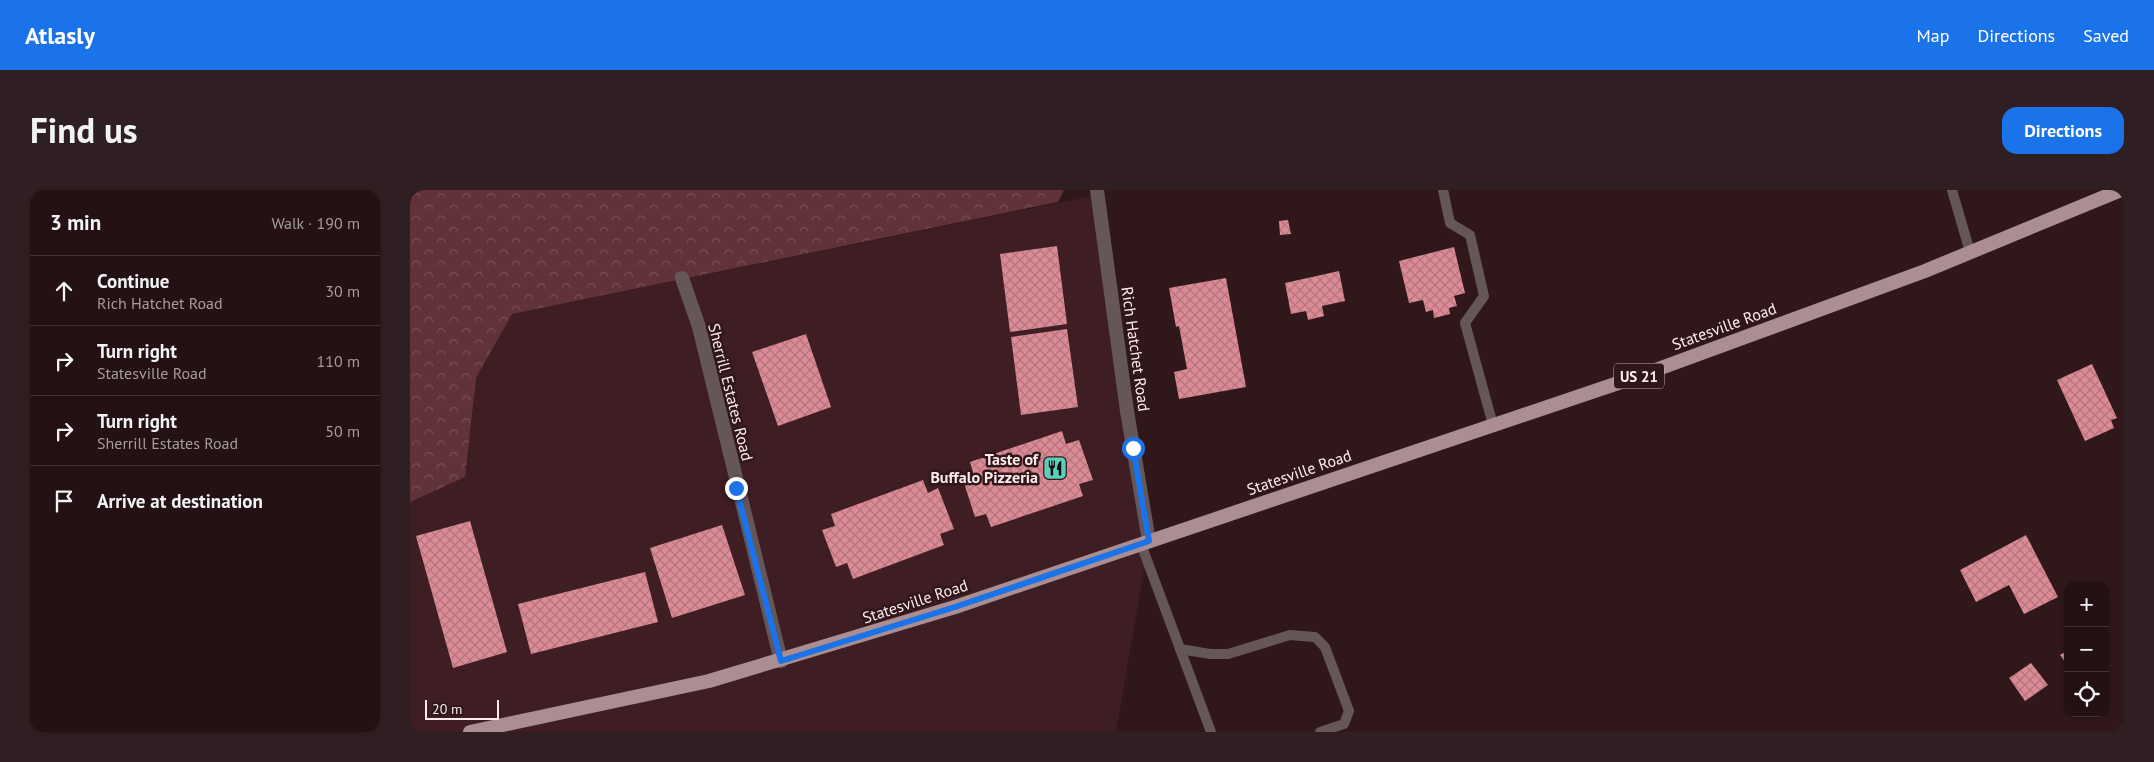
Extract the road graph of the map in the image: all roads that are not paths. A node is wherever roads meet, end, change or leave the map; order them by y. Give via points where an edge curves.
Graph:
1 (1097, 190) edge
2 (1443, 190) edge
3 (1952, 190) edge
4 (2121, 190) edge
5 (1970, 252) junction
6 (682, 278) dead end
7 (1494, 425) junction
8 (1145, 543) junction
9 (1180, 649) junction
10 (781, 661) junction
11 (470, 732) edge
12 (1211, 732) edge
13 (1320, 732) edge

1 - 8 street, Rich Hatchet Road
2 - 7 lane via 1450,223 1470,236 1484,296 1464,323
3 - 5 lane
4 - 5 main road, Statesville Road / US 21
5 - 7 main road, Statesville Road / US 21 via 1639,376
6 - 10 street, Sherrill Estates Road via 698,327
7 - 8 main road, Statesville Road / US 21
8 - 9 lane
8 - 10 main road, Statesville Road / US 21
9 - 12 lane
9 - 13 lane via 1228,654 1290,635 1315,637 1325,647 1349,711 1344,724
10 - 11 main road, Statesville Road / US 21 via 709,681

